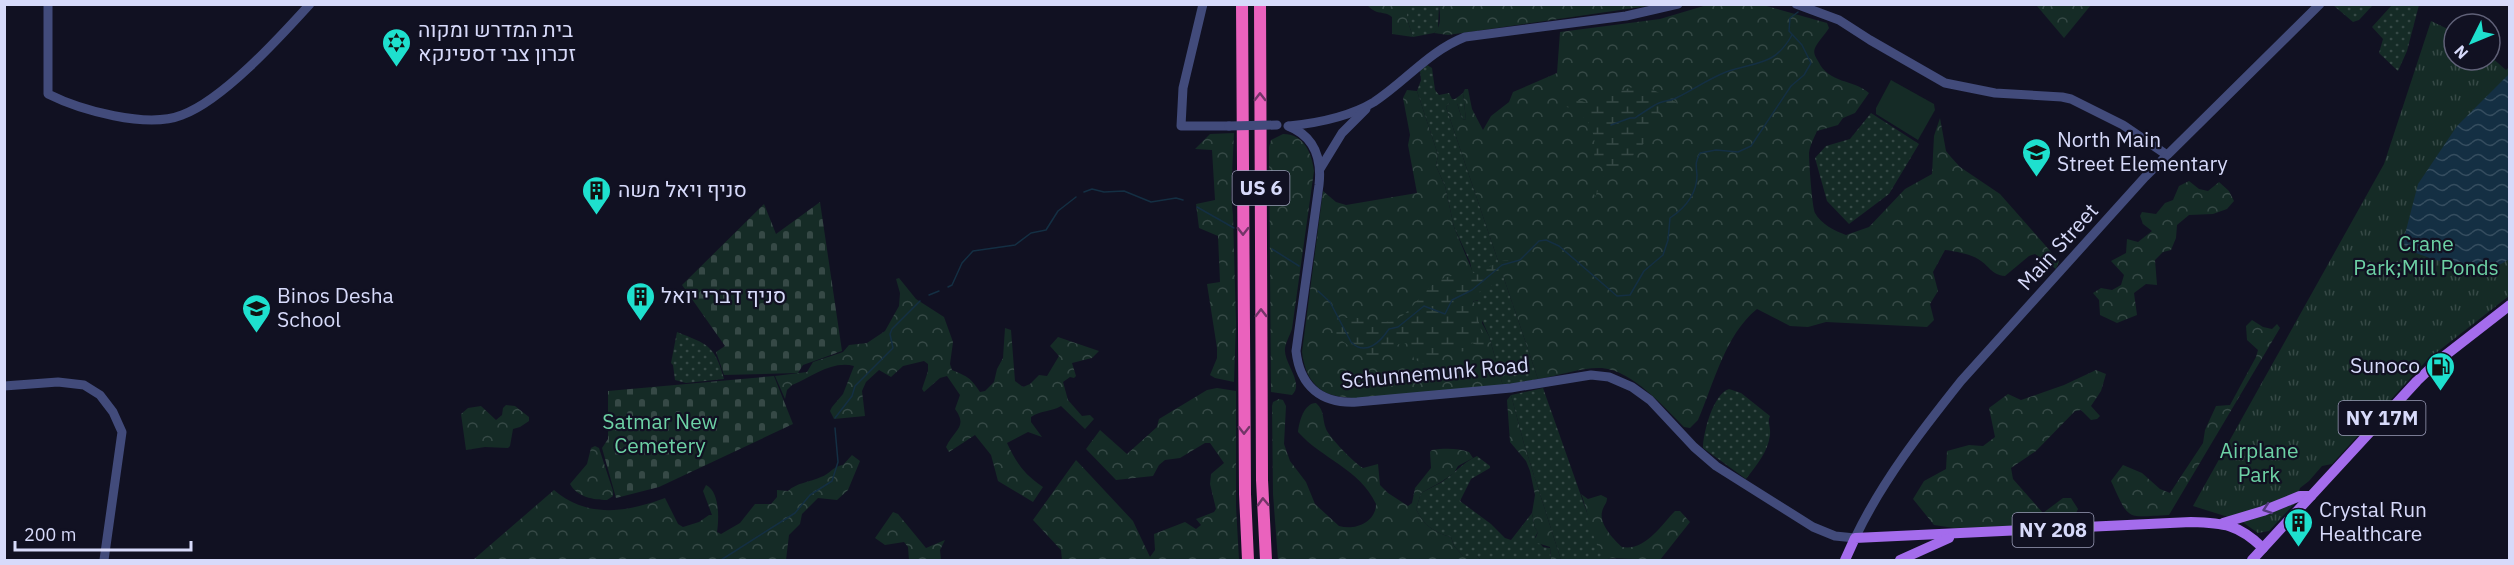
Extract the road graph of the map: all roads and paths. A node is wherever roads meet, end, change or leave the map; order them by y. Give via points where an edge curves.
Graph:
1 (48, 4) edge
2 (310, 4) edge
3 (1203, 4) edge
4 (1242, 4) edge
5 (1260, 4) edge
6 (1678, 4) edge
7 (1796, 4) edge
8 (2320, 4) edge
9 (1374, 101) junction
10 (1288, 126) junction
11 (2167, 155) junction
12 (1320, 169) junction
13 (2510, 305) edge
14 (4, 386) edge
15 (2311, 496) junction
16 (2223, 523) junction
17 (1960, 535) junction
18 (1855, 538) junction
19 (2264, 548) junction
20 (104, 561) edge
21 (1248, 561) edge
22 (1266, 561) edge
23 (1845, 561) edge
24 (1900, 561) edge
25 (2252, 561) edge

1 - 2 street via 48,94 121,116 149,119 181,116 197,108 276,42
3 - 10 street, bridge via 1183,88 1181,126
4 -> 21 highway, US 6
22 -> 5 highway, US 6 via 1262,480
6 - 9 street via 1626,16 1465,37 1432,54
7 - 11 street via 1839,20 1945,83 1995,93 2071,99 2123,125
8 - 11 street, Main Street
9 - 10 street via 1344,115
9 - 12 street, Schunnemunk Road via 1342,133
10 - 12 street, Schunnemunk Road via 1311,144
11 - 18 street, Main Street via 1961,381 1885,484
12 - 18 street, Schunnemunk Road via 1296,351 1305,380 1322,396 1337,402 1357,402 1511,388 1591,375 1609,377 1650,400 1716,466 1813,527 1831,535
13 - 15 main road, NY 17M via 2417,381
14 - 20 street via 58,382 84,385 113,412 122,432
15 -> 16 main road via 2300,496
15 - 19 main road, NY 17M
16 - 17 main road, NY 208
16 - 19 main road, NY 208 via 2242,530
17 - 18 main road, NY 208
17 - 24 main road, NY 208
18 - 23 main road
19 - 25 main road, NY 17M

